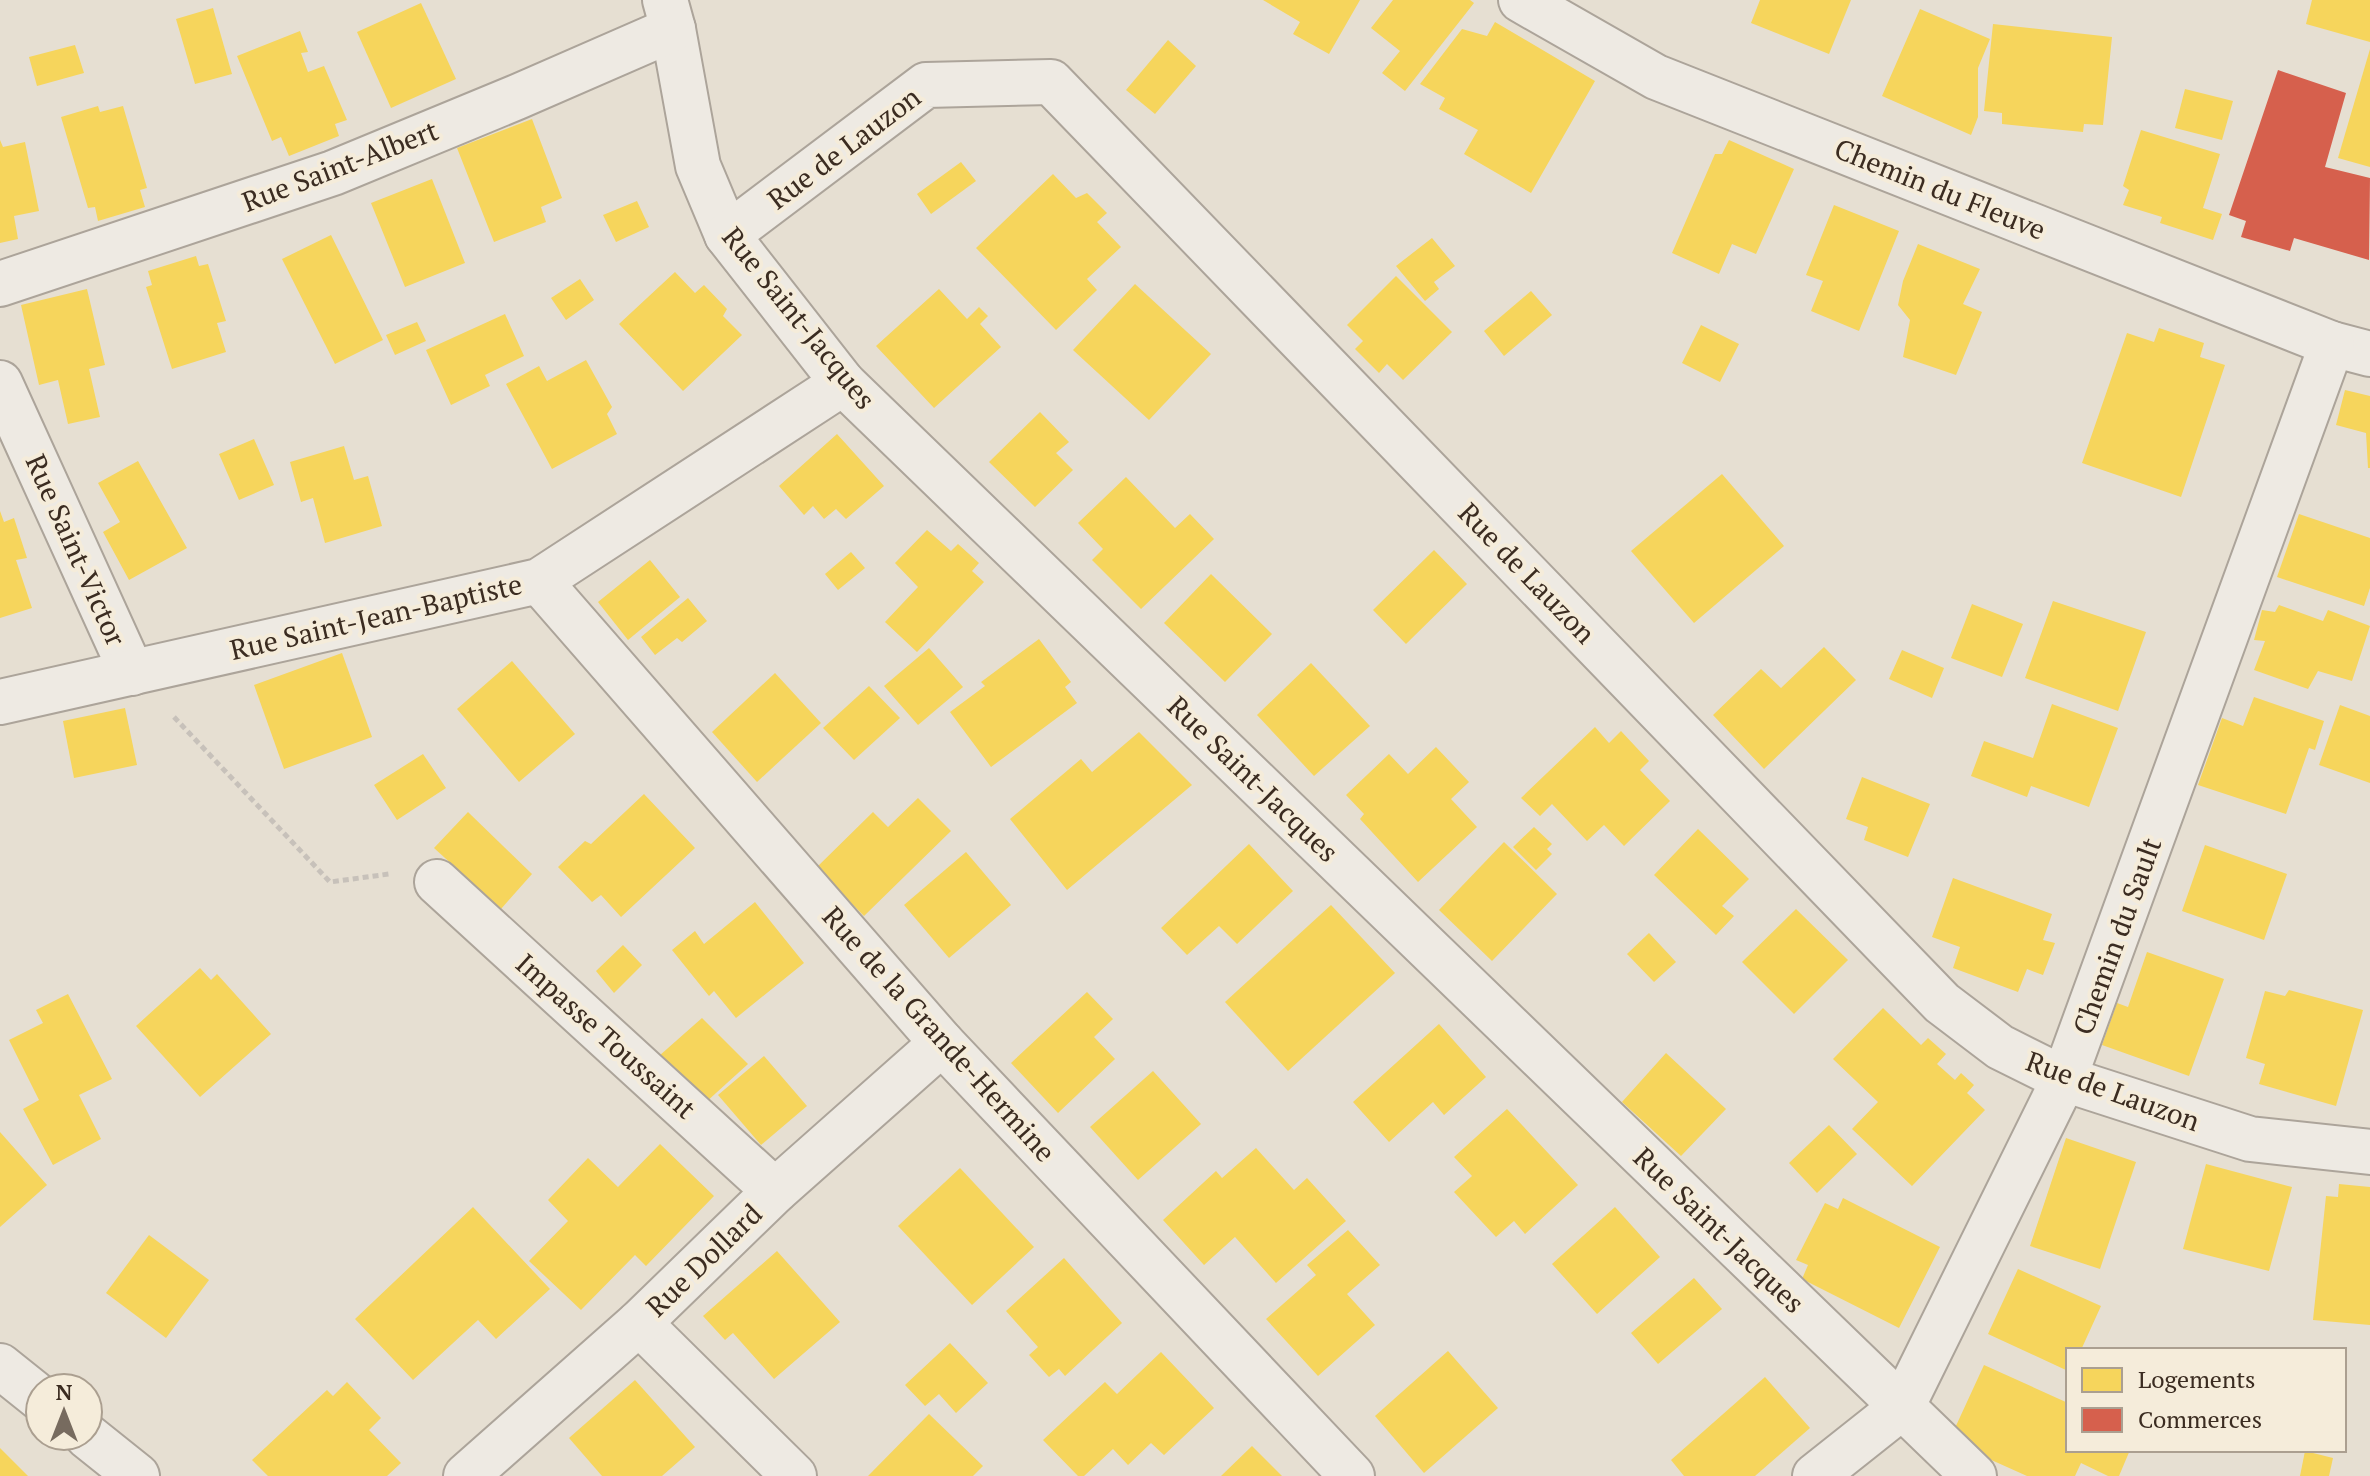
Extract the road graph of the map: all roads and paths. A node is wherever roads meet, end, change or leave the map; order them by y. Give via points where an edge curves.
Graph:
1 (1521, 0) edge
2 (669, 15) edge
3 (727, 235) junction
4 (0, 284) edge
5 (2351, 349) edge
6 (0, 383) edge
7 (843, 383) junction
8 (539, 581) junction
9 (132, 673) junction
10 (0, 702) edge
11 (392, 874) dead end
12 (437, 882) dead end
13 (942, 1043) junction
14 (2064, 1079) junction
15 (2370, 1152) edge
16 (775, 1191) junction
17 (639, 1323) junction
18 (0, 1366) edge
19 (24, 1385) edge
20 (1902, 1407) junction
21 (104, 1450) edge
22 (137, 1476) edge
23 (466, 1476) edge
24 (794, 1476) edge
25 (1352, 1476) edge
26 (1815, 1476) edge
27 (1974, 1476) edge

1 - 5 street, Chemin du Fleuve via 1656,77
2 - 3 street, Rue Saint-Jacques via 698,166
2 - 4 street, Rue Saint-Albert via 517,97 333,173
3 - 7 street, Rue Saint-Jacques
3 - 14 street, Rue de Lauzon via 926,85 1051,82 1942,1003 2000,1047
5 - 14 street, Chemin du Sault
6 - 9 street, Rue Saint-Victor
7 - 8 street, Rue Saint-Jean-Baptiste
7 - 20 street, Rue Saint-Jacques
8 - 9 street, Rue Saint-Jean-Baptiste
8 - 13 street, Rue de la Grande-Hermine
9 - 10 street, Rue Saint-Jean-Baptiste
9 - 11 path via 330,882
12 - 16 street, Impasse Toussaint
13 - 16 street, Rue Dollard
13 - 25 street, Rue de la Grande-Hermine
14 - 15 street, Rue de Lauzon via 2250,1139
14 - 20 street, Chemin du Sault
16 - 17 street, Rue Dollard
17 - 23 street, Rue Dollard
17 - 24 street
18 - 19 street
20 - 26 street, Chemin du Sault
20 - 27 street, Rue Saint-Jacques
21 - 22 street

